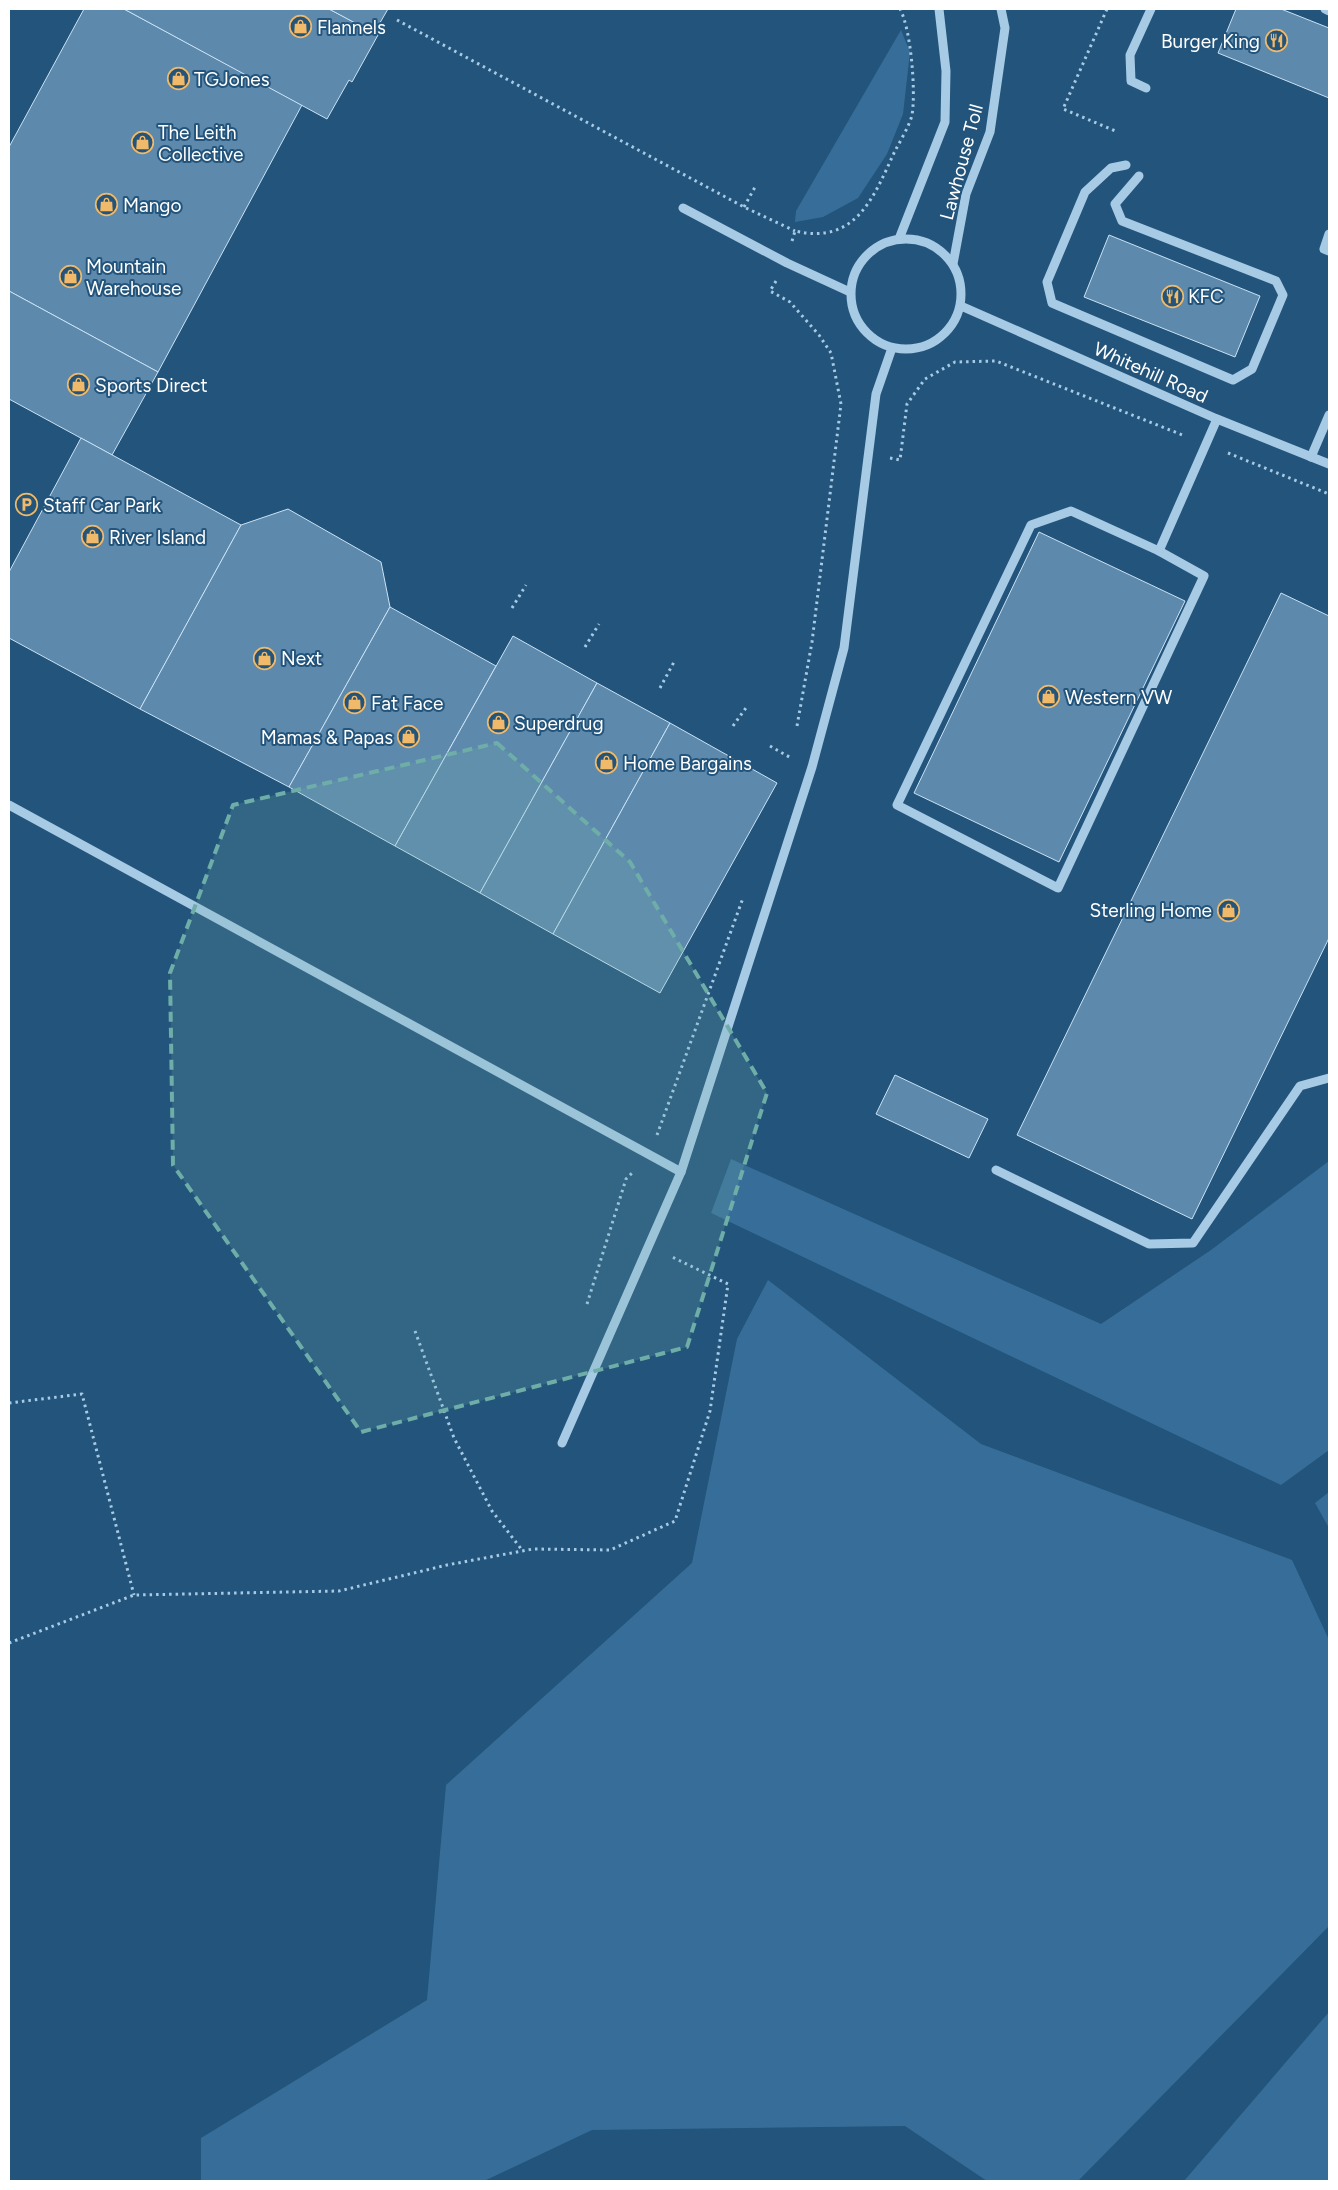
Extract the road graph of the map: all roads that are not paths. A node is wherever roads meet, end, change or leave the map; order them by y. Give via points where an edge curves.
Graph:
1 (939, 9) edge
2 (1001, 9) edge
3 (1151, 9) edge
4 (1324, 9) edge
5 (1329, 11) edge
6 (1146, 88) dead end
7 (1126, 165) dead end
8 (1139, 176) dead end
9 (682, 208) dead end
10 (1329, 234) edge
11 (899, 239) junction
12 (1329, 251) edge
13 (953, 264) junction
14 (850, 292) junction
15 (961, 306) junction
16 (892, 348) junction
17 (1329, 415) edge
18 (1217, 419) junction
19 (1312, 457) junction
20 (1329, 464) edge
21 (1159, 552) junction
22 (9, 805) edge
23 (1329, 1078) edge
24 (996, 1170) dead end
25 (680, 1172) junction
26 (562, 1443) dead end

1 - 11 street, Lawhouse Toll via 946,70 945,122
2 - 13 street, Lawhouse Toll via 1005,28 990,132 966,194
3 - 6 street via 1130,55 1131,81
4 - 5 street
7 - 8 street via 1111,168 1085,192 1047,282 1052,303 1233,380 1252,369 1283,295 1276,281 1122,221 1115,204
9 - 14 street via 786,263
10 - 12 street via 1324,249
11 - 13 street, Lawhouse Toll via 930,244
11 - 14 street, Lawhouse Toll via 871,251 860,263
13 - 15 street, Lawhouse Toll via 959,277
14 - 16 street, Lawhouse Toll via 857,321 866,333 878,343
15 - 16 street, Lawhouse Toll via 943,337 927,346 910,350
15 - 18 street, Whitehill Road
16 - 25 street via 876,394 844,648 805,789
17 - 19 street
18 - 19 street, Whitehill Road
18 - 21 street
19 - 20 street, Whitehill Road
21 - 21 street via 1204,576 1058,888 896,805 1031,525 1071,511
22 - 25 street
23 - 24 street via 1300,1086 1193,1243 1149,1244
25 - 26 street

